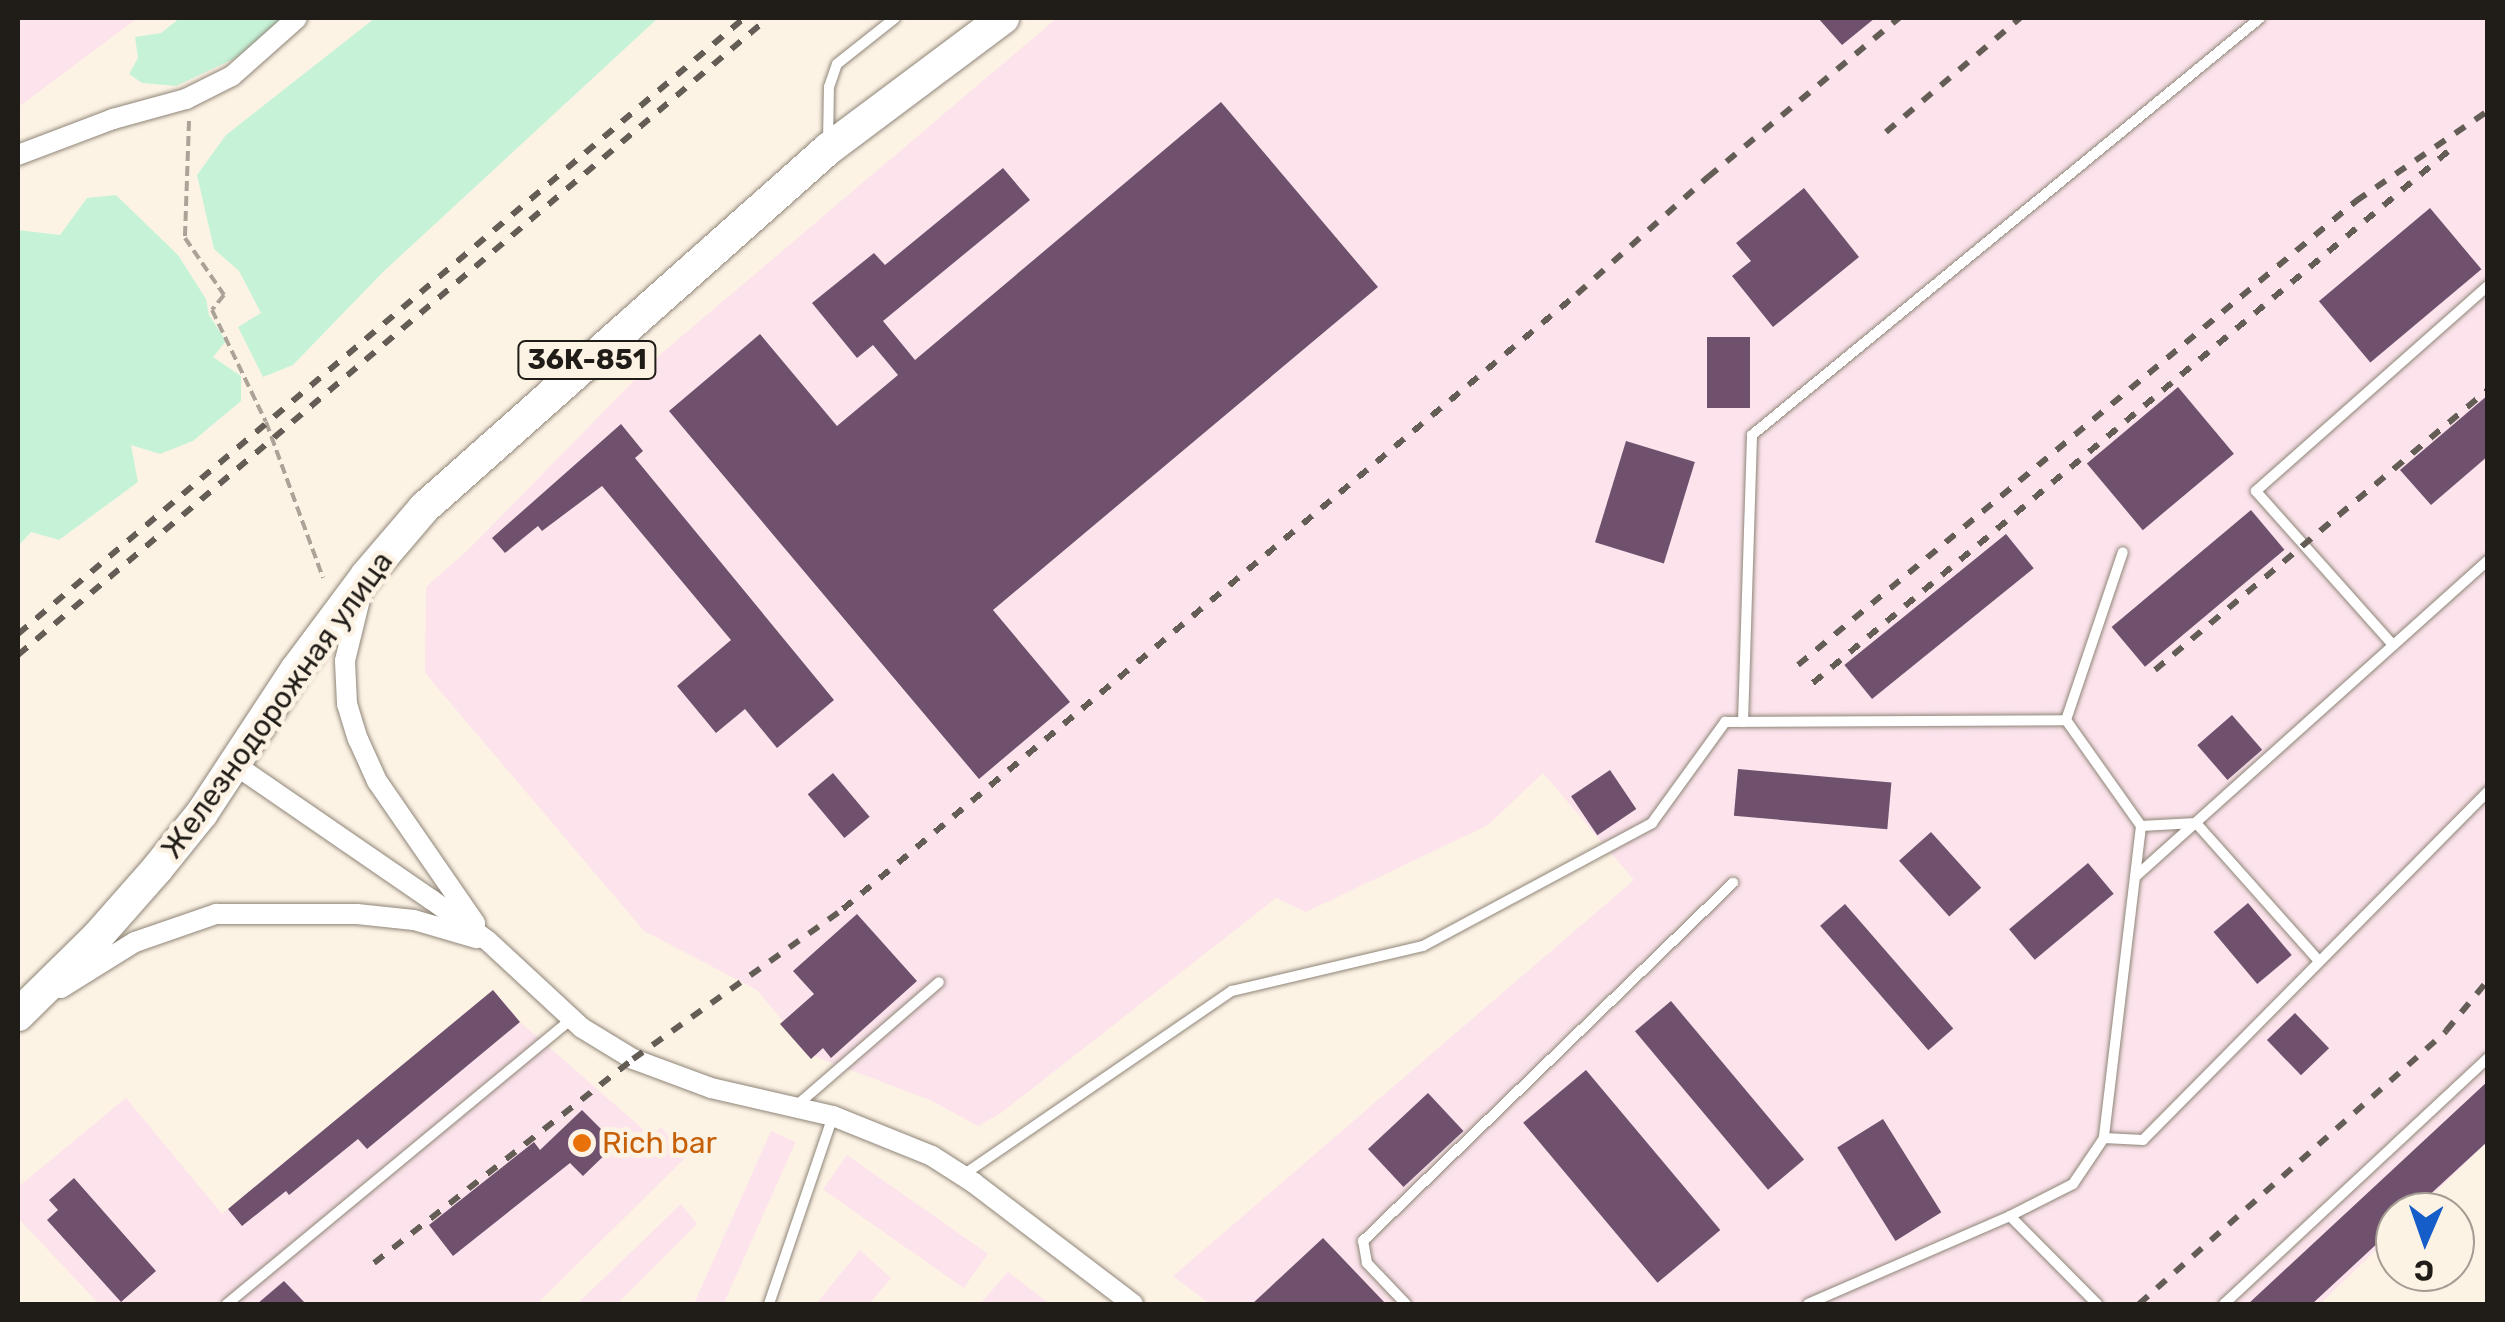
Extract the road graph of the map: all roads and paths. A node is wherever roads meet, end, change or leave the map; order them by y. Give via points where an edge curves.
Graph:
1 (296, 18) edge
2 (896, 18) edge
3 (1003, 18) edge
4 (2260, 18) edge
5 (186, 100) junction
6 (828, 149) junction
7 (18, 154) edge
8 (2488, 286) edge
9 (2123, 552) dead end
10 (2488, 560) edge
11 (366, 576) junction
12 (323, 578) dead end
13 (2393, 646) junction
14 (2066, 720) junction
15 (1743, 722) junction
16 (234, 764) junction
17 (2488, 790) edge
18 (2196, 822) junction
19 (2142, 826) junction
20 (2135, 877) junction
21 (1733, 883) dead end
22 (488, 941) junction
23 (2320, 961) junction
24 (939, 982) dead end
25 (18, 1015) edge
26 (572, 1019) junction
27 (2488, 1058) edge
28 (795, 1107) junction
29 (832, 1116) junction
30 (2104, 1138) junction
31 (963, 1176) junction
32 (2010, 1216) junction
33 (228, 1304) edge
34 (769, 1304) edge
35 (1132, 1304) edge
36 (1406, 1304) edge
37 (1808, 1304) edge
38 (2097, 1304) edge
39 (2224, 1304) edge

1 - 5 street via 232,76
2 - 6 lane via 837,64 829,87
3 - 6 main road, Железнодорожная улица / 36К-851
4 - 15 lane via 1752,435
5 - 7 street
5 - 12 path via 186,238 224,295 212,310 266,422
6 - 11 main road, Железнодорожная улица / 36К-851 via 479,457
8 - 13 lane via 2256,490
9 - 14 lane
10 - 13 lane
11 - 16 main road, Железнодорожная улица / 36К-851
11 - 22 street via 345,661 347,704 358,739 376,781
13 - 18 lane
14 - 15 lane
14 - 19 lane
15 - 31 lane via 1725,722 1652,823 1422,946 1232,991
16 - 22 street
16 - 25 main road, Железнодорожная улица / 36К-851 via 157,870
17 - 23 lane
18 - 19 lane
18 - 20 lane
18 - 23 lane
19 - 20 lane
20 - 30 lane
21 - 36 lane via 1362,1241 1367,1262
22 - 25 street via 414,920 358,914 216,914 134,942
22 - 26 street
23 - 30 lane via 2143,1140
24 - 28 lane
26 - 28 street via 663,1072
26 - 33 lane
27 - 39 lane
28 - 29 street
29 - 31 street via 932,1156
29 - 34 lane
30 - 32 lane via 2073,1184
31 - 35 street
32 - 37 lane
32 - 38 lane

